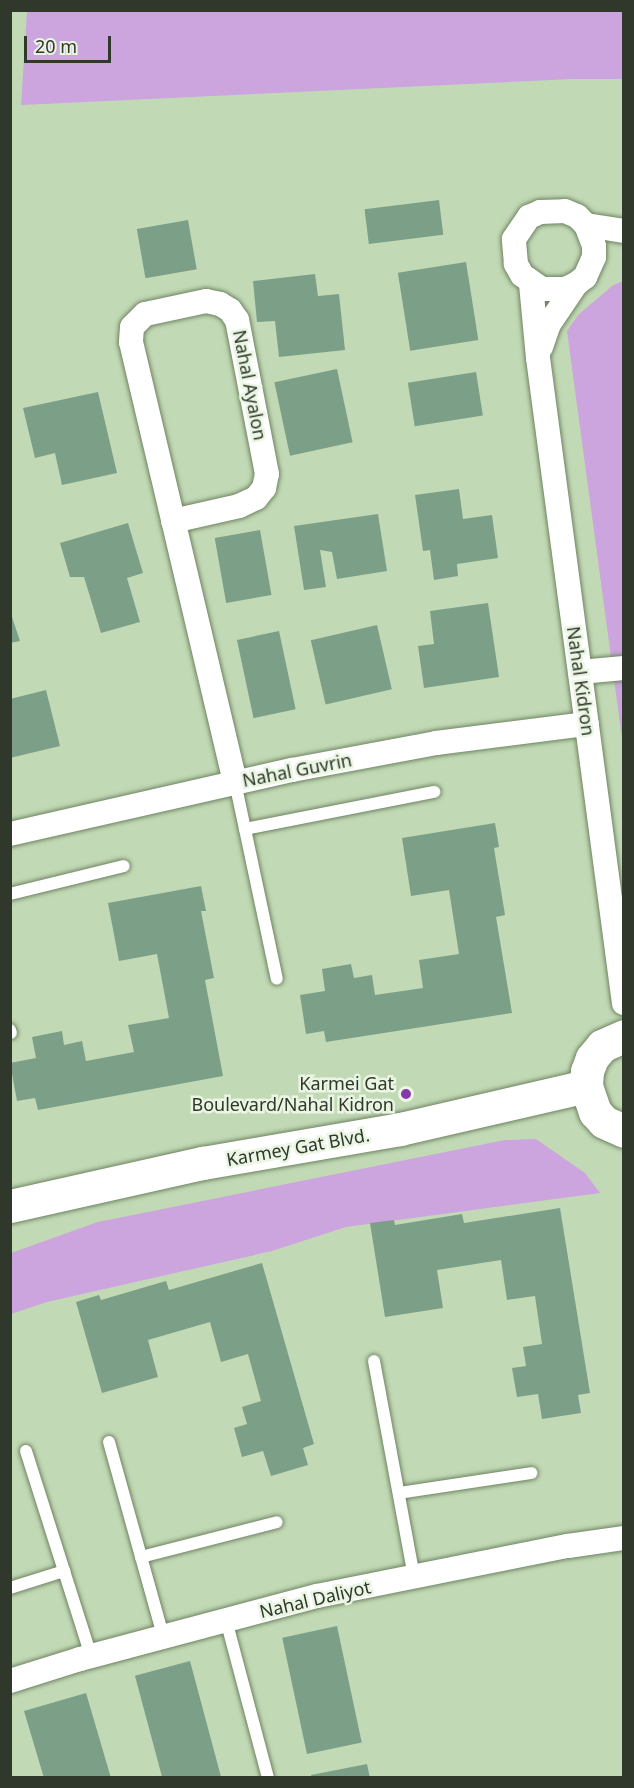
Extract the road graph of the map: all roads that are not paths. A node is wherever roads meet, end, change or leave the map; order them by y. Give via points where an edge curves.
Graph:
1 (586, 225) junction
2 (624, 231) edge
3 (624, 244) edge
4 (594, 257) junction
5 (531, 284) junction
6 (576, 284) junction
7 (538, 358) junction
8 (173, 521) junction
9 (624, 668) edge
10 (580, 672) junction
11 (587, 724) junction
12 (235, 782) junction
13 (434, 792) dead end
14 (245, 829) junction
15 (10, 834) edge
16 (124, 866) dead end
17 (10, 894) edge
18 (277, 979) dead end
19 (624, 1003) edge
20 (624, 1036) edge
21 (586, 1086) junction
22 (624, 1131) edge
23 (10, 1206) edge
24 (374, 1361) dead end
25 (109, 1442) dead end
26 (26, 1451) dead end
27 (532, 1473) dead end
28 (399, 1493) junction
29 (277, 1522) dead end
30 (624, 1538) edge
31 (141, 1557) junction
32 (64, 1571) junction
33 (414, 1577) junction
34 (10, 1588) edge
35 (226, 1620) junction
36 (163, 1636) junction
37 (91, 1656) junction
38 (10, 1681) edge
39 (268, 1778) edge

1 - 2 street
1 - 4 street
1 - 5 street via 577,216 553,209 529,218 514,239 513,251 516,264
3 - 4 street
4 - 6 street via 585,277
5 - 6 street via 554,290
5 - 7 street, Nahal Kidron
6 - 7 street, Nahal Kidron via 549,324
7 - 10 street, Nahal Kidron
8 - 8 street, Nahal Ayalon via 239,506 256,498 264,488 267,474 237,320 230,310 206,301 145,314 132,327 131,342
8 - 12 street
9 - 10 street
10 - 11 street, Nahal Kidron
11 - 12 street, Nahal Guvrin via 436,743
11 - 19 street, Nahal Kidron
12 - 14 lane
12 - 15 street, Nahal Guvrin
13 - 14 lane
14 - 18 lane
16 - 17 lane
20 - 21 street via 602,1046 592,1058
21 - 22 street via 595,1112 604,1122
21 - 23 street, Karmey Gat Blvd. via 400,1129 203,1163
24 - 28 lane
25 - 31 lane
26 - 32 lane
27 - 28 lane
28 - 33 lane
29 - 31 lane
30 - 33 street, Nahal Daliyot
31 - 36 lane
32 - 34 lane
32 - 37 lane
33 - 35 street, Nahal Daliyot via 317,1596
35 - 36 street, Nahal Daliyot
35 - 39 lane
36 - 37 street, Nahal Daliyot
37 - 38 street, Nahal Daliyot

